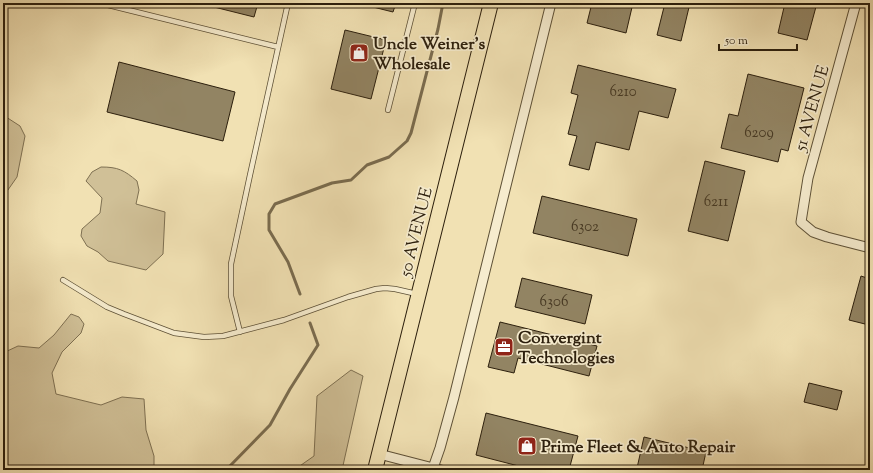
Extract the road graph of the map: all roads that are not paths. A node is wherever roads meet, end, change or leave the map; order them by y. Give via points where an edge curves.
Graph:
1 (288, 3) edge
2 (415, 3) edge
3 (491, 3) edge
4 (551, 3) edge
5 (856, 3) edge
6 (104, 4) edge
7 (278, 47) junction
8 (388, 110) dead end
9 (870, 248) edge
10 (63, 280) dead end
11 (418, 294) junction
12 (240, 332) junction
13 (378, 454) junction
14 (435, 469) edge
15 (375, 470) edge

1 - 7 lane
2 - 8 lane
3 - 11 main road, 50 AVENUE
4 - 14 street
5 - 9 street, 51 AVENUE via 808,178 801,222 813,232
6 - 7 lane
7 - 12 lane via 231,264 231,296
10 - 12 lane via 107,307 174,333 204,338
11 - 12 lane via 395,289 376,289
11 - 13 main road, 50 AVENUE
13 - 14 street
13 - 15 main road, 50 AVENUE

